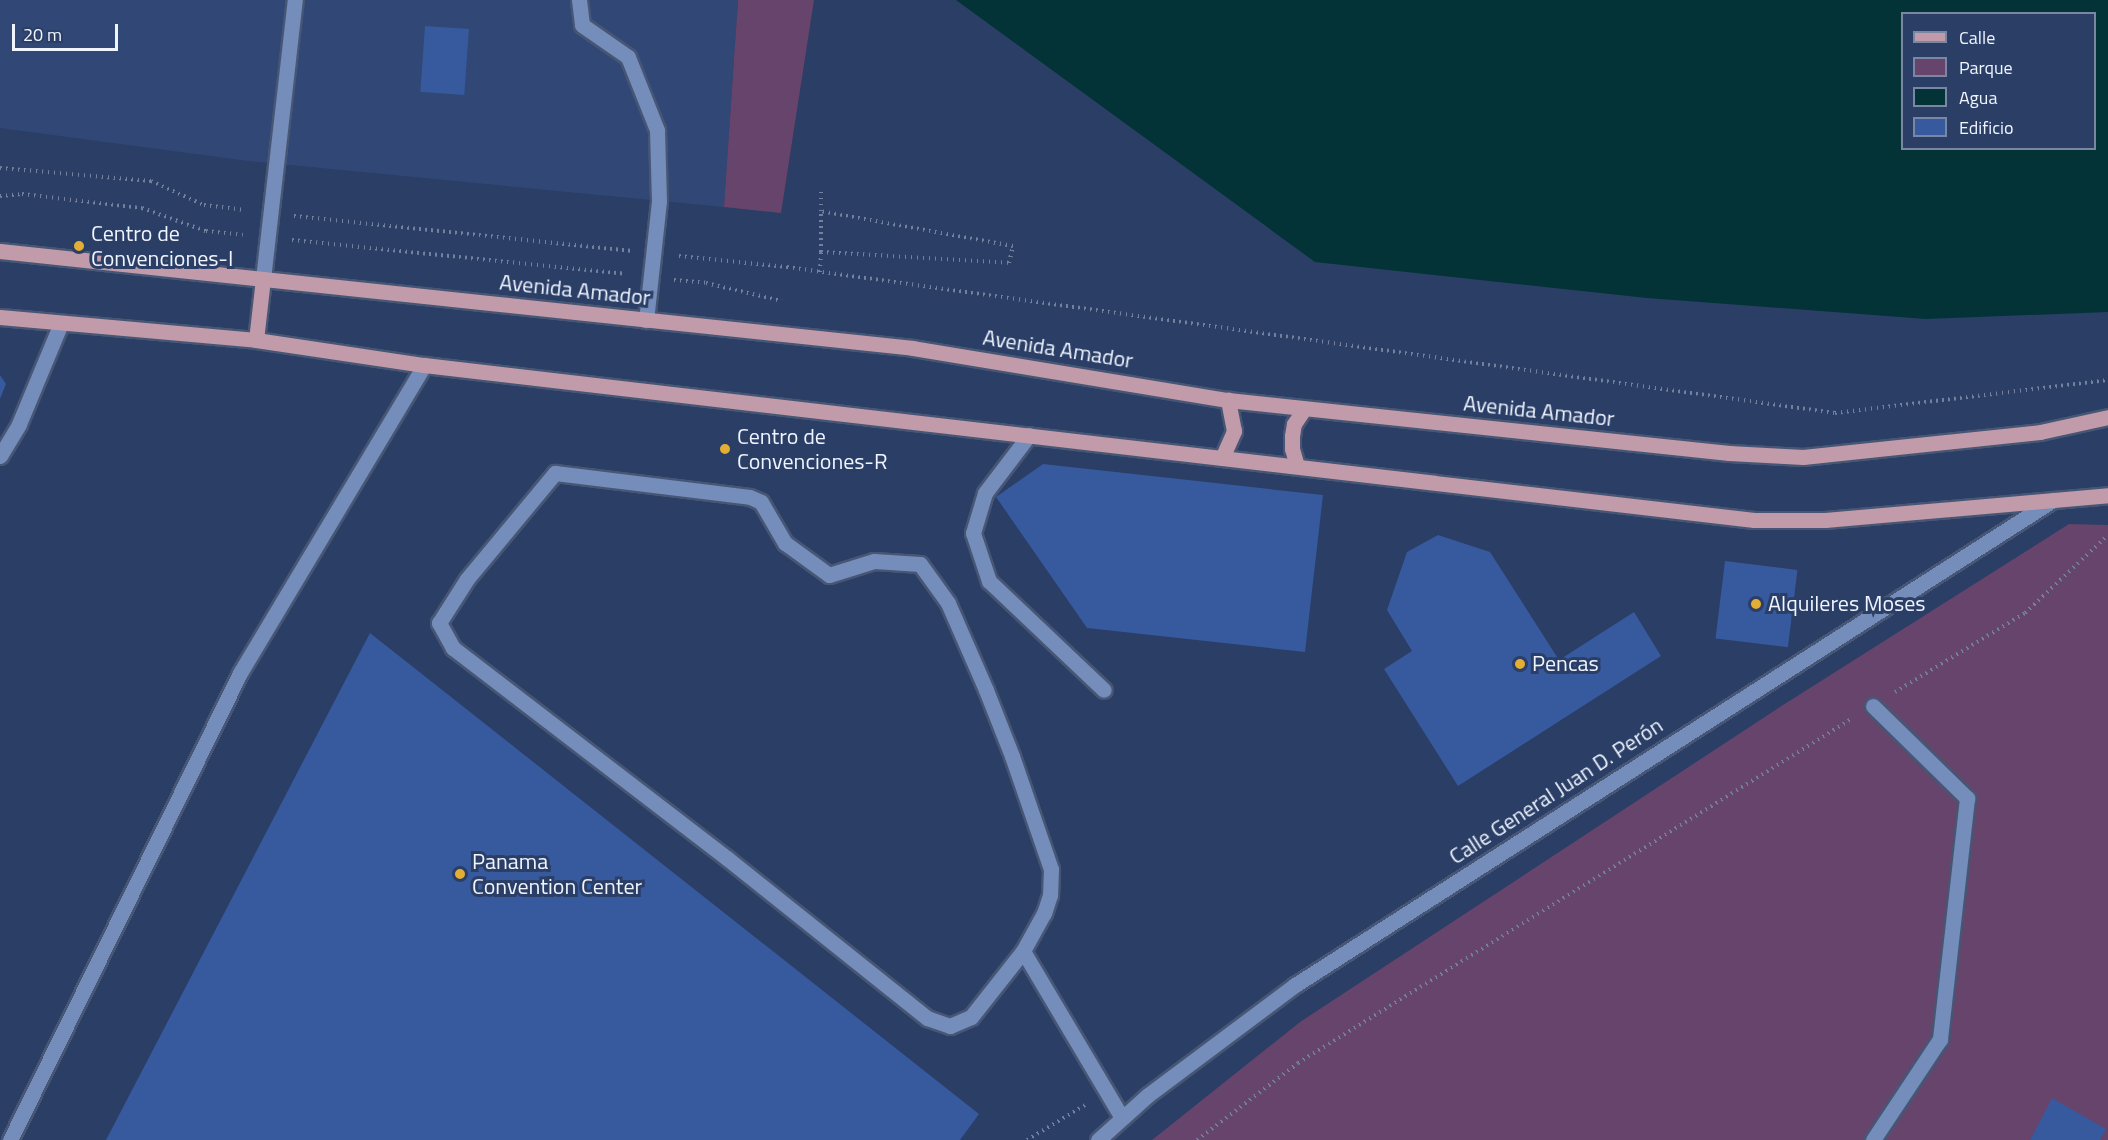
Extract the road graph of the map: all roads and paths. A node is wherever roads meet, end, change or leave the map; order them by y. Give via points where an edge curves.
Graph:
1 (295, 0) edge
2 (579, 0) edge
3 (0, 168) edge
4 (821, 192) dead end
5 (0, 196) edge
6 (821, 211) junction
7 (272, 214) junction
8 (269, 237) junction
9 (0, 251) edge
10 (821, 252) junction
11 (653, 253) junction
12 (820, 272) junction
13 (651, 277) junction
14 (263, 279) junction
15 (782, 301) dead end
16 (0, 317) edge
17 (646, 320) junction
18 (61, 322) junction
19 (256, 340) junction
20 (424, 365) junction
21 (2108, 380) edge
22 (1228, 400) junction
23 (1304, 409) junction
24 (2108, 417) edge
25 (1029, 435) junction
26 (0, 456) edge
27 (1222, 458) junction
28 (1297, 466) junction
29 (2108, 495) edge
30 (2053, 500) junction
31 (2108, 535) edge
32 (1104, 690) dead end
33 (1873, 706) junction
34 (1023, 951) junction
35 (1106, 1092) junction
36 (1122, 1118) junction
37 (10, 1140) edge
38 (1027, 1140) edge
39 (1098, 1140) edge
40 (1197, 1140) edge
41 (1873, 1140) edge

1 - 7 street
2 - 11 street via 582,24 628,57 657,130 659,201
3 - 7 path via 151,181 204,205
4 - 6 path
5 - 8 path via 22,194 142,208 206,231
6 - 10 path
6 - 10 path via 1013,246 1009,263
7 - 8 street
7 - 11 path
8 - 13 path
8 - 14 street
9 - 14 main road, Avenida Amador
10 - 12 path
11 - 12 path
11 - 13 street
12 - 21 path via 1835,413
13 - 15 path via 706,283
13 - 17 street
14 - 17 main road, Avenida Amador
14 - 19 main road
16 - 18 main road
17 - 22 main road, Avenida Amador via 913,348
18 - 19 main road
18 - 26 street via 19,424
19 - 20 main road
20 - 25 main road
20 - 37 street via 240,672
22 - 23 main road, Avenida Amador
22 - 27 main road via 1234,431
23 - 24 main road, Avenida Amador via 1729,453 1803,457 2040,432
23 - 28 main road via 1294,424 1292,436
25 - 27 main road
25 - 32 street via 985,493 973,533 989,581
27 - 28 main road
28 - 30 main road via 1754,520 1826,520
29 - 30 main road
30 - 36 street, Calle General Juan D. Perón via 1295,985
31 - 33 path via 2025,613
33 - 40 path via 1298,1062
33 - 41 street via 1967,798 1940,1039
34 - 34 street via 1044,913 1050,895 1051,869 986,690 948,603 920,564 874,561 829,575 785,543 761,502 750,497 555,473 467,579 439,623 453,648 927,1018 950,1026 971,1017
34 - 35 street
35 - 36 street
35 - 38 path
36 - 39 street, Calle General Juan D. Perón

